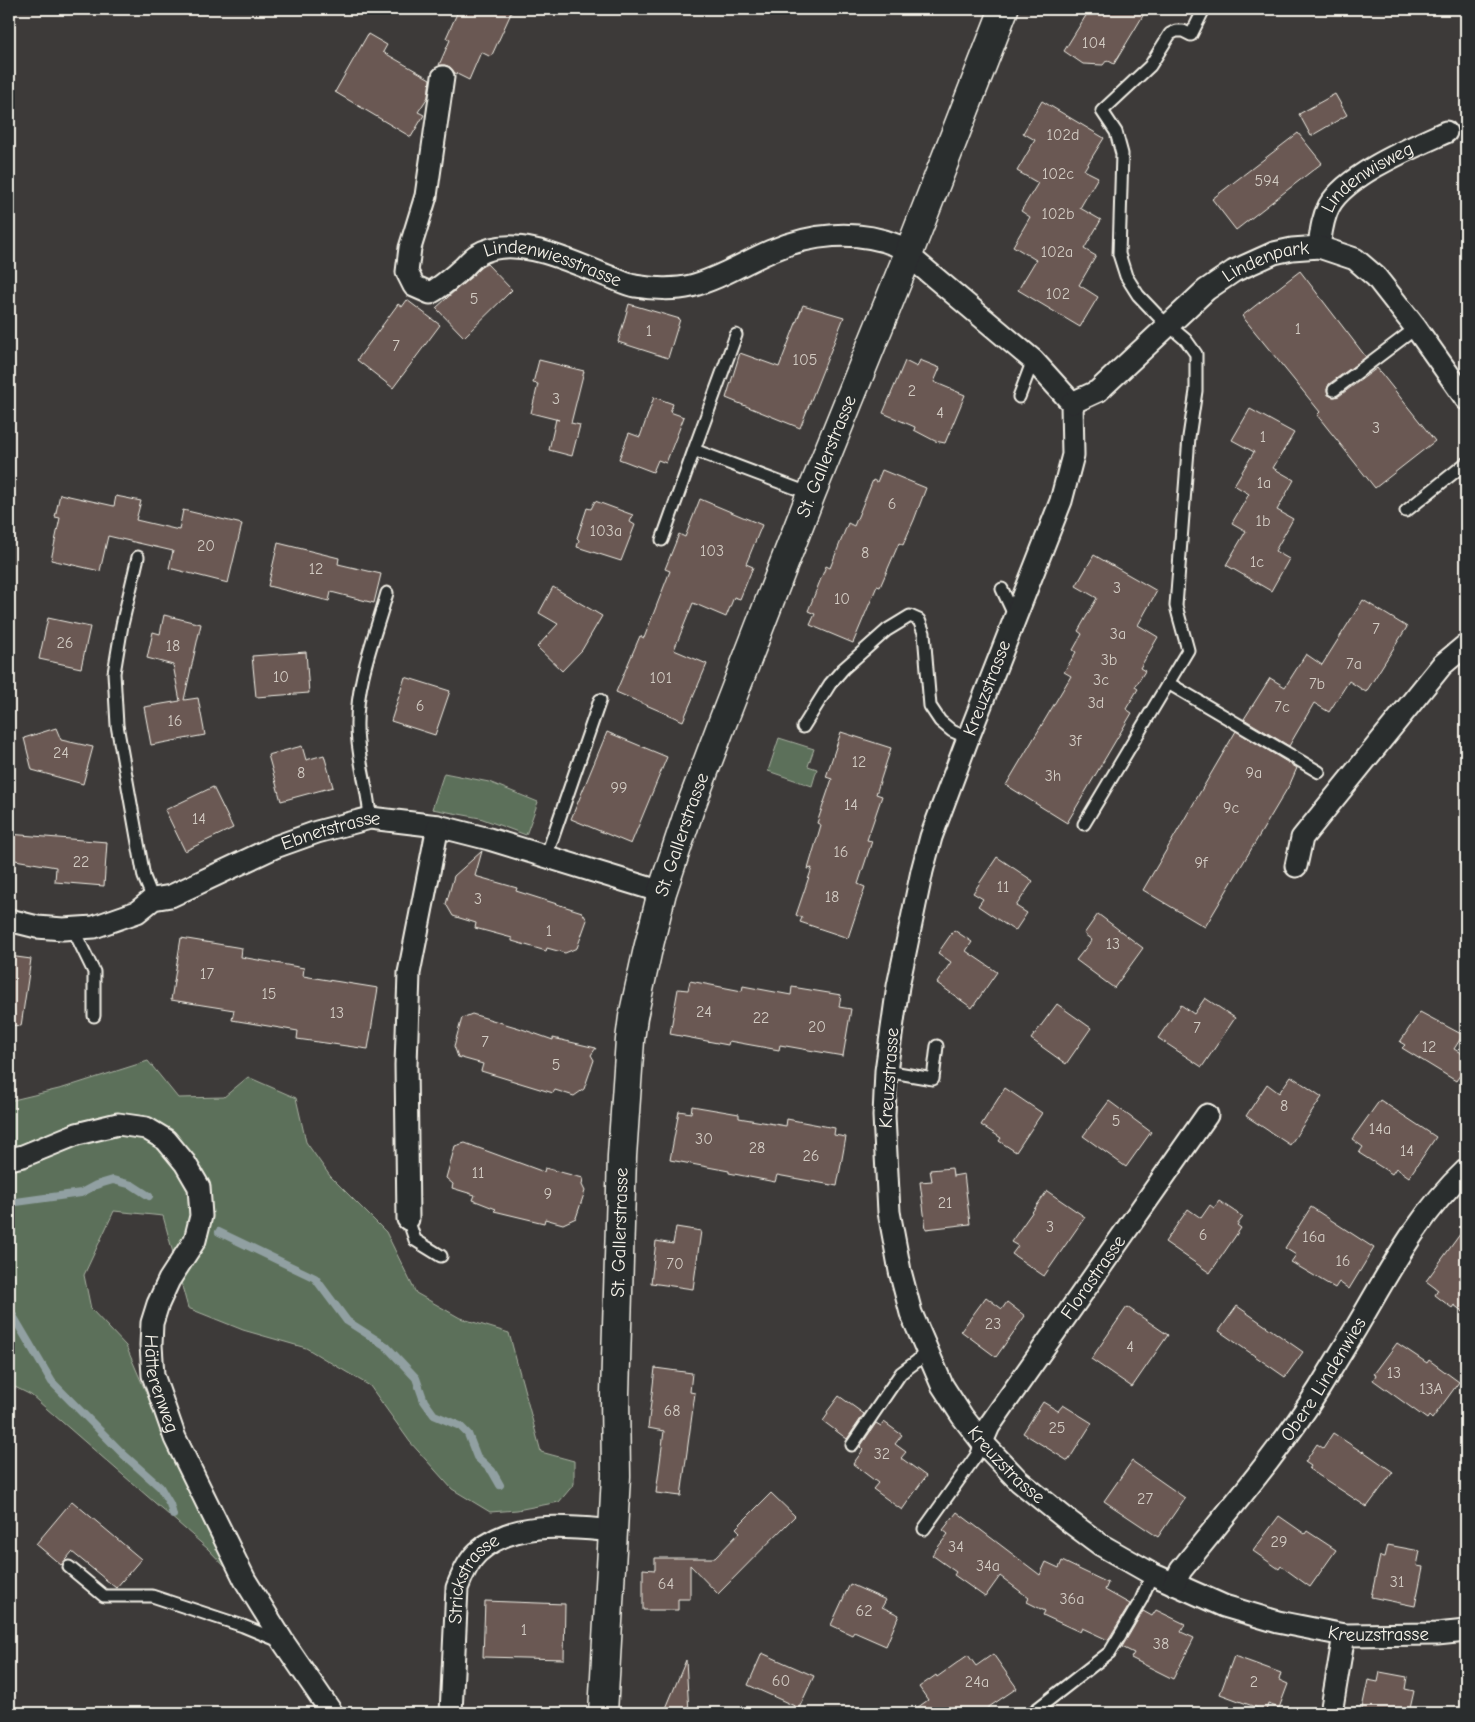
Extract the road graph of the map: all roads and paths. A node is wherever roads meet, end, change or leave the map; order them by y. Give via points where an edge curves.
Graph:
1 (1004, 9) edge
2 (1204, 9) edge
3 (443, 77) dead end
4 (1446, 132) dead end
5 (1319, 247) junction
6 (908, 255) junction
7 (1168, 324) junction
8 (1416, 328) junction
9 (736, 335) dead end
10 (1033, 360) junction
11 (1334, 390) dead end
12 (1019, 397) dead end
13 (1466, 399) edge
14 (1072, 403) junction
15 (694, 450) junction
16 (1466, 463) edge
17 (811, 494) junction
18 (1406, 511) dead end
19 (662, 540) dead end
20 (138, 557) dead end
21 (1002, 589) dead end
22 (387, 593) dead end
23 (1015, 617) junction
24 (1466, 645) edge
25 (1168, 683) junction
26 (600, 700) dead end
27 (803, 727) dead end
28 (968, 738) junction
29 (1319, 772) dead end
30 (370, 818) junction
31 (1084, 824) dead end
32 (438, 826) junction
33 (546, 857) junction
34 (1296, 866) dead end
35 (662, 892) junction
36 (153, 898) junction
37 (9, 920) edge
38 (73, 930) junction
39 (94, 1016) dead end
40 (937, 1046) dead end
41 (886, 1071) junction
42 (1207, 1115) dead end
43 (9, 1159) edge
44 (1466, 1170) edge
45 (408, 1219) joint
46 (441, 1256) dead end
47 (926, 1351) junction
48 (982, 1442) junction
49 (852, 1445) dead end
50 (924, 1529) dead end
51 (614, 1531) junction
52 (69, 1567) dead end
53 (1152, 1574) junction
54 (1174, 1584) junction
55 (1466, 1631) edge
56 (1344, 1636) junction
57 (284, 1643) junction
58 (332, 1713) edge
59 (451, 1713) edge
60 (603, 1713) edge
61 (1032, 1713) edge
62 (1331, 1713) edge

1 - 6 street, St. Gallerstrasse
2 - 7 lane via 1191,35 1176,30 1170,34 1150,66 1102,111 1116,132 1122,154 1119,254 1126,276 1138,295
3 - 6 street, Lindenwiesstrasse via 426,196 406,272 414,286 430,293 443,286 477,255 501,247 549,253 634,286 663,288 690,286 772,250 822,237 880,239 896,245
4 - 5 street, Lindenwisweg via 1386,160 1340,191 1323,219
5 - 7 street, Lindenpark via 1274,253 1234,272 1206,290
5 - 8 street, Lindenpark via 1355,259 1376,277
6 - 10 street
6 - 17 street, St. Gallerstrasse
7 - 14 street, Lindenpark via 1098,391
7 - 25 lane via 1196,354 1196,391 1189,437 1176,606 1188,650
8 - 11 lane
8 - 13 street, Lindenpark
9 - 15 lane
10 - 12 lane
10 - 14 street
14 - 23 street, Kreuzstrasse via 1074,455 1061,501
15 - 17 lane
15 - 19 lane
16 - 18 lane
17 - 35 street, St. Gallerstrasse via 716,738
20 - 36 lane via 114,673 117,725 144,877
21 - 23 lane
22 - 30 lane via 357,705 356,728
23 - 28 street, Kreuzstrasse
24 - 34 street via 1442,665 1302,838
25 - 29 lane
25 - 31 lane
26 - 33 lane
27 - 28 lane via 843,669 888,630 910,616 919,620 924,633 930,706 940,721
28 - 41 street, Kreuzstrasse via 931,837 922,871 898,986
30 - 32 street, Ebnetstrasse
30 - 36 street, Ebnetstrasse via 275,847 171,896
32 - 33 street, Ebnetstrasse
32 - 45 street via 409,973 406,1065
33 - 35 street, Ebnetstrasse
35 - 51 street, St. Gallerstrasse via 633,1017 628,1065 622,1156
36 - 38 street, Ebnetstrasse via 137,912 94,927
37 - 38 street, Ebnetstrasse via 36,927
38 - 39 lane via 94,972
40 - 41 lane via 933,1078
41 - 47 street, Kreuzstrasse via 884,1116 889,1212 904,1316
42 - 48 street, Florastrasse via 989,1426
43 - 57 street, Hätterenweg via 77,1134 118,1124 146,1128 166,1140 199,1187 201,1216 194,1240 169,1280 152,1323 153,1375 175,1438 245,1580
44 - 54 street, Obere Lindenwies via 1422,1219 1285,1441 1181,1570
45 - 46 lane via 414,1240
47 - 48 street, Kreuzstrasse via 942,1386
47 - 49 lane via 901,1373
48 - 50 lane via 976,1456
48 - 53 street, Kreuzstrasse via 1019,1481 1070,1522 1101,1545
51 - 59 street, Strickstrasse via 536,1527 500,1536 477,1552 464,1570 457,1588
51 - 60 street, St. Gallerstrasse
52 - 57 lane via 104,1596 152,1596
53 - 54 street, Kreuzstrasse
53 - 61 lane via 1141,1600 1110,1652
54 - 56 street, Kreuzstrasse via 1259,1617
55 - 56 street, Kreuzstrasse
56 - 62 street
57 - 58 street, Hätterenweg

